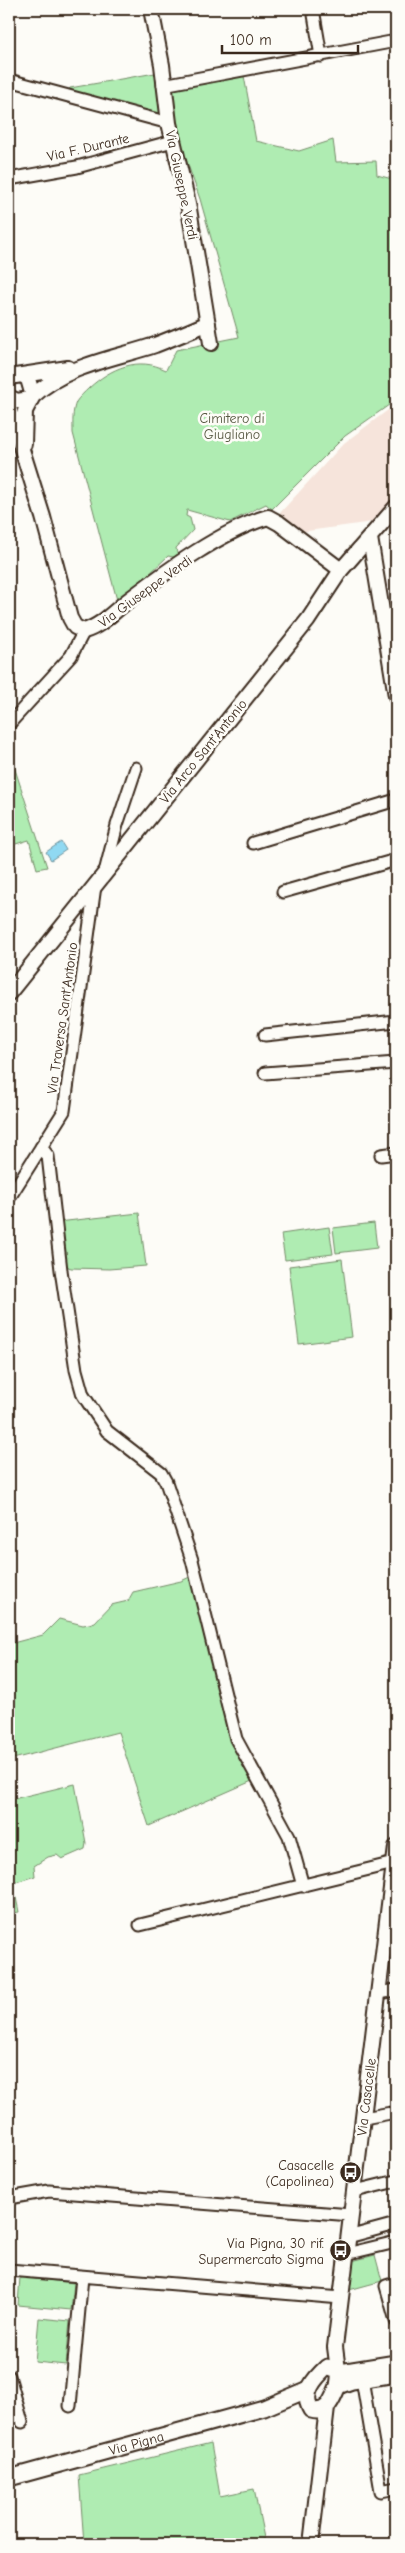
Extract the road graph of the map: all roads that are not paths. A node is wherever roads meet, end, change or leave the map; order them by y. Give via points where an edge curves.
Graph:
1 (151, 9) edge
2 (313, 9) edge
3 (396, 41) edge
4 (320, 56) junction
5 (9, 80) edge
6 (163, 85) junction
7 (169, 123) junction
8 (173, 141) junction
9 (9, 179) edge
10 (208, 323) junction
11 (211, 343) dead end
12 (86, 365) junction
13 (15, 376) edge
14 (9, 397) edge
15 (31, 397) junction
16 (9, 408) edge
17 (24, 455) junction
18 (396, 507) edge
19 (370, 538) junction
20 (341, 570) junction
21 (84, 632) junction
22 (396, 696) edge
23 (9, 724) edge
24 (136, 768) dead end
25 (396, 800) edge
26 (253, 843) dead end
27 (396, 860) edge
28 (100, 881) junction
29 (284, 892) dead end
30 (9, 993) edge
31 (396, 1021) edge
32 (266, 1034) dead end
33 (396, 1063) edge
34 (265, 1073) dead end
35 (41, 1147) junction
36 (396, 1154) edge
37 (381, 1155) dead end
38 (9, 1198) edge
39 (396, 1847) edge
40 (394, 1863) junction
41 (303, 1886) junction
42 (140, 1925) dead end
43 (396, 1990) edge
44 (379, 1994) junction
45 (396, 2112) edge
46 (364, 2118) junction
47 (396, 2181) edge
48 (354, 2191) junction
49 (9, 2198) edge
50 (351, 2215) junction
51 (396, 2224) edge
52 (348, 2237) junction
53 (396, 2242) edge
54 (346, 2254) junction
55 (9, 2270) edge
56 (82, 2277) junction
57 (396, 2283) edge
58 (341, 2298) junction
59 (396, 2321) edge
60 (396, 2363) edge
61 (336, 2374) junction
62 (396, 2374) edge
63 (9, 2376) edge
64 (362, 2379) junction
65 (309, 2389) junction
66 (70, 2406) dead end
67 (264, 2408) junction
68 (327, 2408) junction
69 (310, 2409) junction
70 (22, 2422) dead end
71 (323, 2438) junction
72 (9, 2478) edge
73 (396, 2488) edge
74 (311, 2544) edge

1 - 6 street, Via Giuseppe Verdi
2 - 4 street
3 - 4 street
4 - 6 street
5 - 7 street
6 - 7 street, Via Giuseppe Verdi
7 - 8 street, Via Giuseppe Verdi
8 - 9 street, Via F. Durante via 77,167
8 - 10 street, Via Giuseppe Verdi via 188,203
10 - 11 street, Via Giuseppe Verdi
10 - 12 street via 155,345
12 - 13 street
12 - 15 street via 55,378
13 - 15 street via 28,379
14 - 15 street via 17,401
15 - 17 street, Via Giuseppe Verdi via 23,428
16 - 17 street, Via Giuseppe Verdi
17 - 21 street, Via Giuseppe Verdi via 70,618 75,627
18 - 19 street, Via Arco Sant'Antonio
19 - 20 street, Via Arco Sant'Antonio
19 - 22 street
20 - 21 street, Via Giuseppe Verdi via 268,518 246,524 183,562 94,629
20 - 28 street, Via Arco Sant'Antonio via 308,620
21 - 23 street via 71,656
24 - 28 street, Via Traversa Sant'Antonio
25 - 26 street
27 - 29 street
28 - 30 street, Via Arco Sant'Antonio
28 - 35 street, Via Traversa Sant'Antonio via 64,1111
31 - 32 street
33 - 34 street
35 - 38 street, Via Traversa Sant'Antonio
35 - 41 street via 48,1156 61,1270 76,1370 83,1395 106,1431 161,1473 166,1482 192,1560 236,1740 289,1836
36 - 37 street
39 - 40 street, Via Casacelle
40 - 41 street
40 - 44 street, Via Casacelle
41 - 42 street
43 - 44 street
44 - 46 street, Via Casacelle
45 - 46 street
46 - 48 street, Via Casacelle
47 - 48 street
48 - 50 street, Via Casacelle
49 - 50 street via 49,2190
50 - 52 street, Via Casacelle
51 - 52 street
52 - 54 street, Via Casacelle
53 - 54 street
54 - 58 street, Via Casacelle
55 - 56 street
56 - 58 street
56 - 66 street
57 - 59 street via 386,2286
58 - 61 street, Via Casacelle via 335,2347
60 - 61 main road
61 - 64 main road
61 - 65 main road
61 - 68 main road
62 - 64 main road
63 - 70 street
64 - 73 street via 381,2491
65 - 67 main road, Via Pigna
65 - 69 main road
67 - 69 main road, Via Pigna via 298,2406
67 - 72 main road, Via Pigna
68 - 69 main road, Via Pigna via 321,2411
68 - 71 street
69 - 71 street via 317,2418
71 - 74 street

